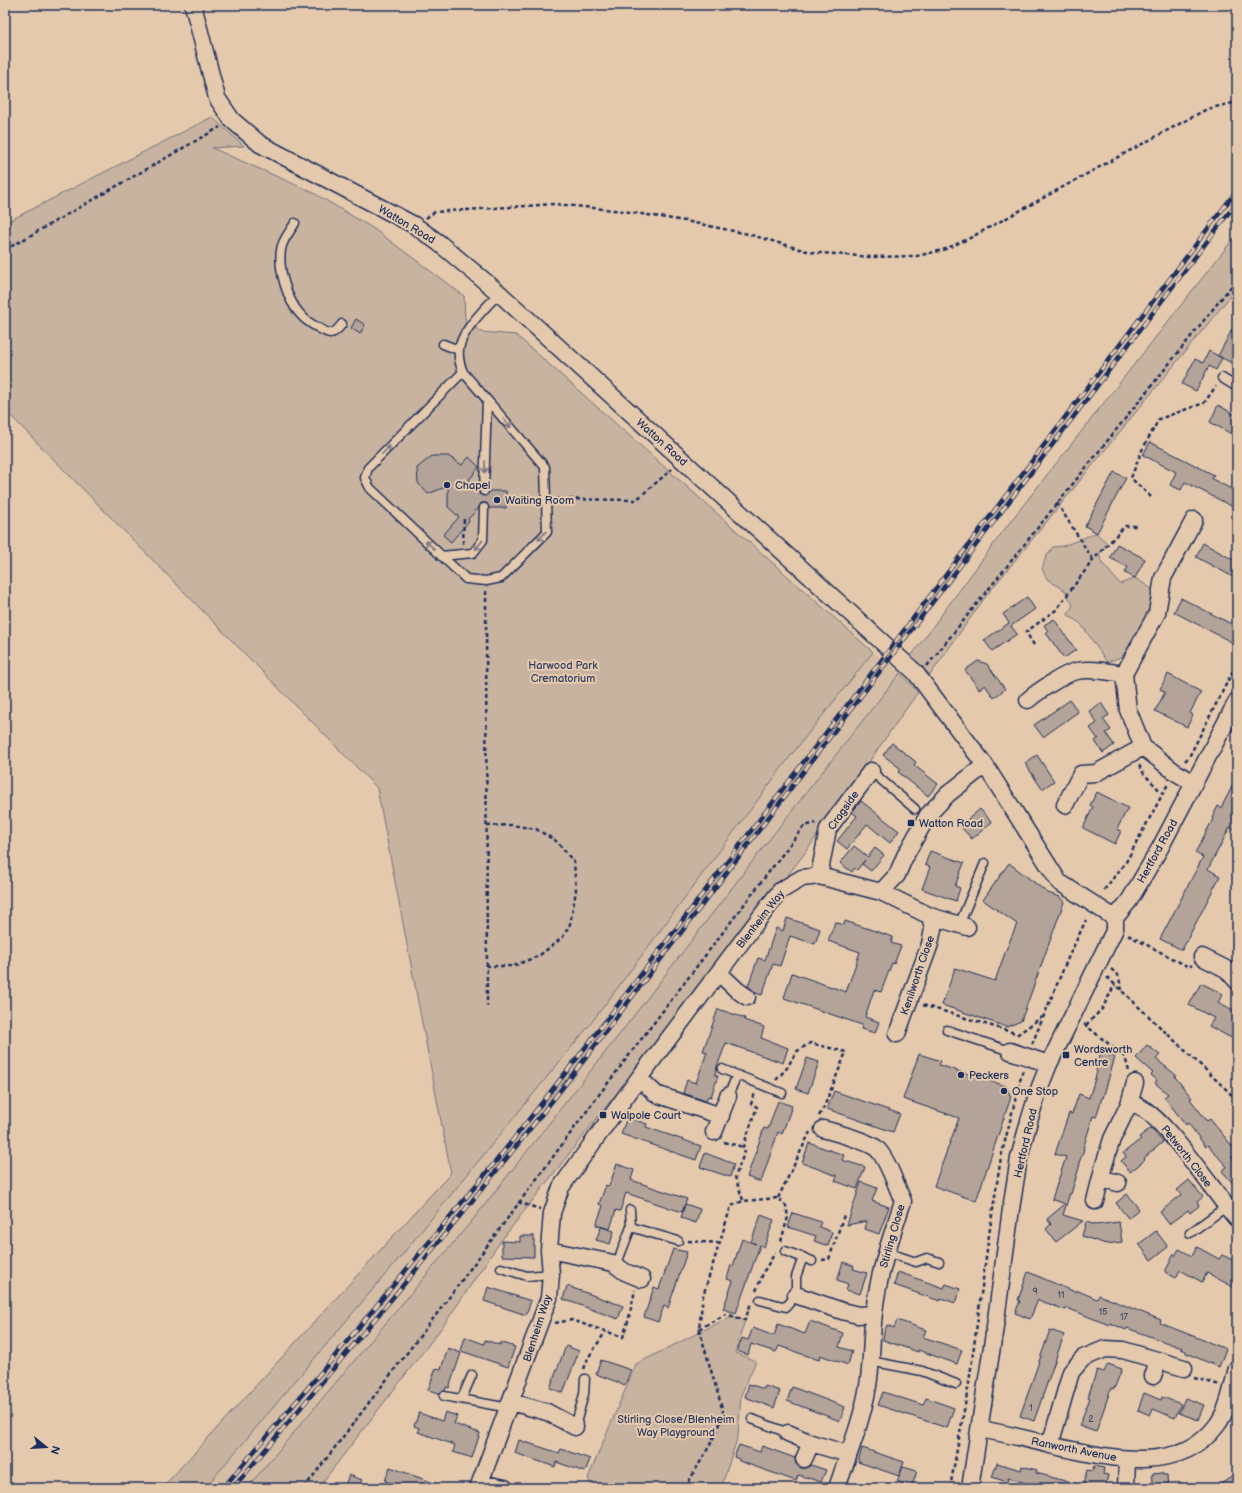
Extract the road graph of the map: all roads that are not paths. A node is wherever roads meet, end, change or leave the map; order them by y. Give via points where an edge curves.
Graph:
1 (193, 5) edge
2 (295, 223) dead end
3 (499, 293) junction
4 (342, 324) dead end
5 (443, 344) dead end
6 (459, 350) junction
7 (463, 372) junction
8 (1222, 378) road end
9 (1237, 387) edge
10 (487, 400) junction
11 (484, 491) dead end
12 (484, 508) dead end
13 (1194, 520) dead end
14 (441, 556) junction
15 (1124, 674) junction
16 (1028, 700) dead end
17 (1237, 701) edge
18 (1137, 750) junction
19 (985, 765) junction
20 (871, 772) joint
21 (1194, 783) junction
22 (1064, 805) dead end
23 (915, 809) dead end
24 (985, 864) dead end
25 (819, 876) junction
26 (881, 892) junction
27 (930, 916) junction
28 (1115, 924) junction
29 (963, 926) joint
30 (1202, 957) road end
31 (719, 973) junction
32 (1236, 975) edge
33 (748, 996) dead end
34 (947, 1030) dead end
35 (897, 1034) dead end
36 (1010, 1051) joint
37 (1049, 1064) junction
38 (722, 1069) dead end
39 (737, 1075) junction
40 (639, 1078) junction
41 (1135, 1083) road end
42 (782, 1093) dead end
43 (728, 1096) joint
44 (1129, 1104) junction
45 (721, 1116) junction
46 (823, 1129) dead end
47 (714, 1132) dead end
48 (1101, 1178) junction
49 (1118, 1183) dead end
50 (1096, 1200) dead end
51 (1226, 1207) junction
52 (630, 1210) dead end
53 (1237, 1219) edge
54 (631, 1227) junction
55 (1190, 1233) dead end
56 (678, 1241) road end
57 (781, 1248) road end
58 (549, 1250) junction
59 (886, 1252) junction
60 (803, 1257) junction
61 (812, 1261) road end
62 (939, 1262) dead end
63 (616, 1266) junction
64 (501, 1268) dead end
65 (551, 1274) junction
66 (640, 1279) road end
67 (796, 1294) junction
68 (760, 1300) dead end
69 (874, 1314) junction
70 (870, 1361) junction
71 (1158, 1361) junction
72 (1184, 1368) road end
73 (1237, 1368) edge
74 (472, 1375) dead end
75 (1153, 1376) dead end
76 (585, 1379) road end
77 (956, 1384) dead end
78 (444, 1396) dead end
79 (462, 1398) junction
80 (510, 1405) junction
81 (752, 1419) dead end
82 (575, 1427) joint
83 (980, 1429) junction
84 (788, 1433) joint
85 (811, 1443) junction
86 (1050, 1445) junction
87 (848, 1454) junction
88 (804, 1459) dead end
89 (1127, 1459) junction
90 (479, 1485) edge
91 (505, 1488) edge
92 (837, 1488) edge
93 (970, 1488) edge
94 (1126, 1488) edge

1 - 3 street, Watton Road via 217,98 232,120 260,144 414,225 440,243
2 - 4 lane via 283,241 280,260 283,282 293,306 307,322 326,332 336,332
3 - 6 lane via 465,333
3 - 19 street, Watton Road via 915,672
5 - 6 lane
6 - 7 lane
7 - 10 lane
14 -> 7 lane via 370,488 365,478 368,468
8 - 9 lane
10 -> 11 lane
10 -> 14 lane via 546,467 547,532 501,578 486,581 466,579
12 -> 14 lane via 483,540 473,553
13 - 15 street via 1163,578 1157,613
15 - 16 street via 1094,670 1075,671 1040,690
15 - 18 street via 1128,710
17 - 21 street, Hertford Road
18 - 21 street
18 - 22 street via 1096,773 1081,774
19 - 26 street via 948,794 928,815 897,875
19 - 28 street, Watton Road via 1059,882 1098,908
20 - 23 lane
20 - 25 street, Cragside via 828,829
21 - 28 street, Hertford Road via 1160,848
24 - 29 lane
25 - 26 street, Blenheim Way
25 - 31 street, Blenheim Way via 802,878 780,891
26 - 27 street
27 - 29 street
27 - 35 street, Kenilworth Close via 933,929 930,944
28 - 37 street, Hertford Road via 1101,959
30 - 32 street
31 - 33 street via 737,990
31 - 40 street, Blenheim Way
34 - 36 lane
36 - 37 street
37 - 83 street, Hertford Road via 1039,1088 1019,1158
38 - 39 lane
39 - 42 lane
39 - 43 lane
40 - 45 street via 656,1094
40 - 58 street, Blenheim Way via 561,1187 552,1213
41 - 44 street
43 - 45 street
44 - 48 street via 1112,1139
44 - 51 street, Petworth Close via 1138,1105 1161,1123
45 - 47 street
46 - 59 street, Stirling Close via 867,1143 878,1149 883,1157 903,1201
48 - 49 street
48 - 50 street
51 - 53 street, Petworth Close
51 - 55 lane
52 - 54 lane
54 - 56 lane
54 - 63 lane
57 - 60 lane
58 - 63 street via 613,1263
58 - 65 street, Blenheim Way
59 - 62 lane via 916,1262 927,1258
59 - 69 street, Stirling Close
60 - 61 lane
60 - 67 lane via 796,1277
63 - 66 street
64 - 65 lane via 527,1276
65 - 80 street, Blenheim Way via 549,1298
67 - 68 lane via 786,1308
67 - 69 street via 842,1311
69 - 70 street, Stirling Close
70 - 77 lane via 922,1371
70 - 87 street, Stirling Close via 868,1386 860,1420
71 - 72 street
71 - 75 street
71 - 86 street via 1123,1350 1105,1349 1083,1358 1072,1372
73 - 89 street, Ranworth Avenue via 1227,1408 1217,1426 1204,1440 1186,1451 1165,1457
74 - 79 lane
76 - 82 lane via 584,1394
78 - 79 lane
79 - 80 lane
80 - 82 street via 549,1406
80 - 90 street, Blenheim Way
81 - 84 lane
83 - 86 street, Ranworth Avenue
83 - 93 street, Hertford Road
84 - 85 street
85 - 87 street
85 - 88 street
86 - 89 street, Ranworth Avenue
87 - 92 street, Stirling Close
89 - 94 street
90 - 91 street, Blenheim Way

